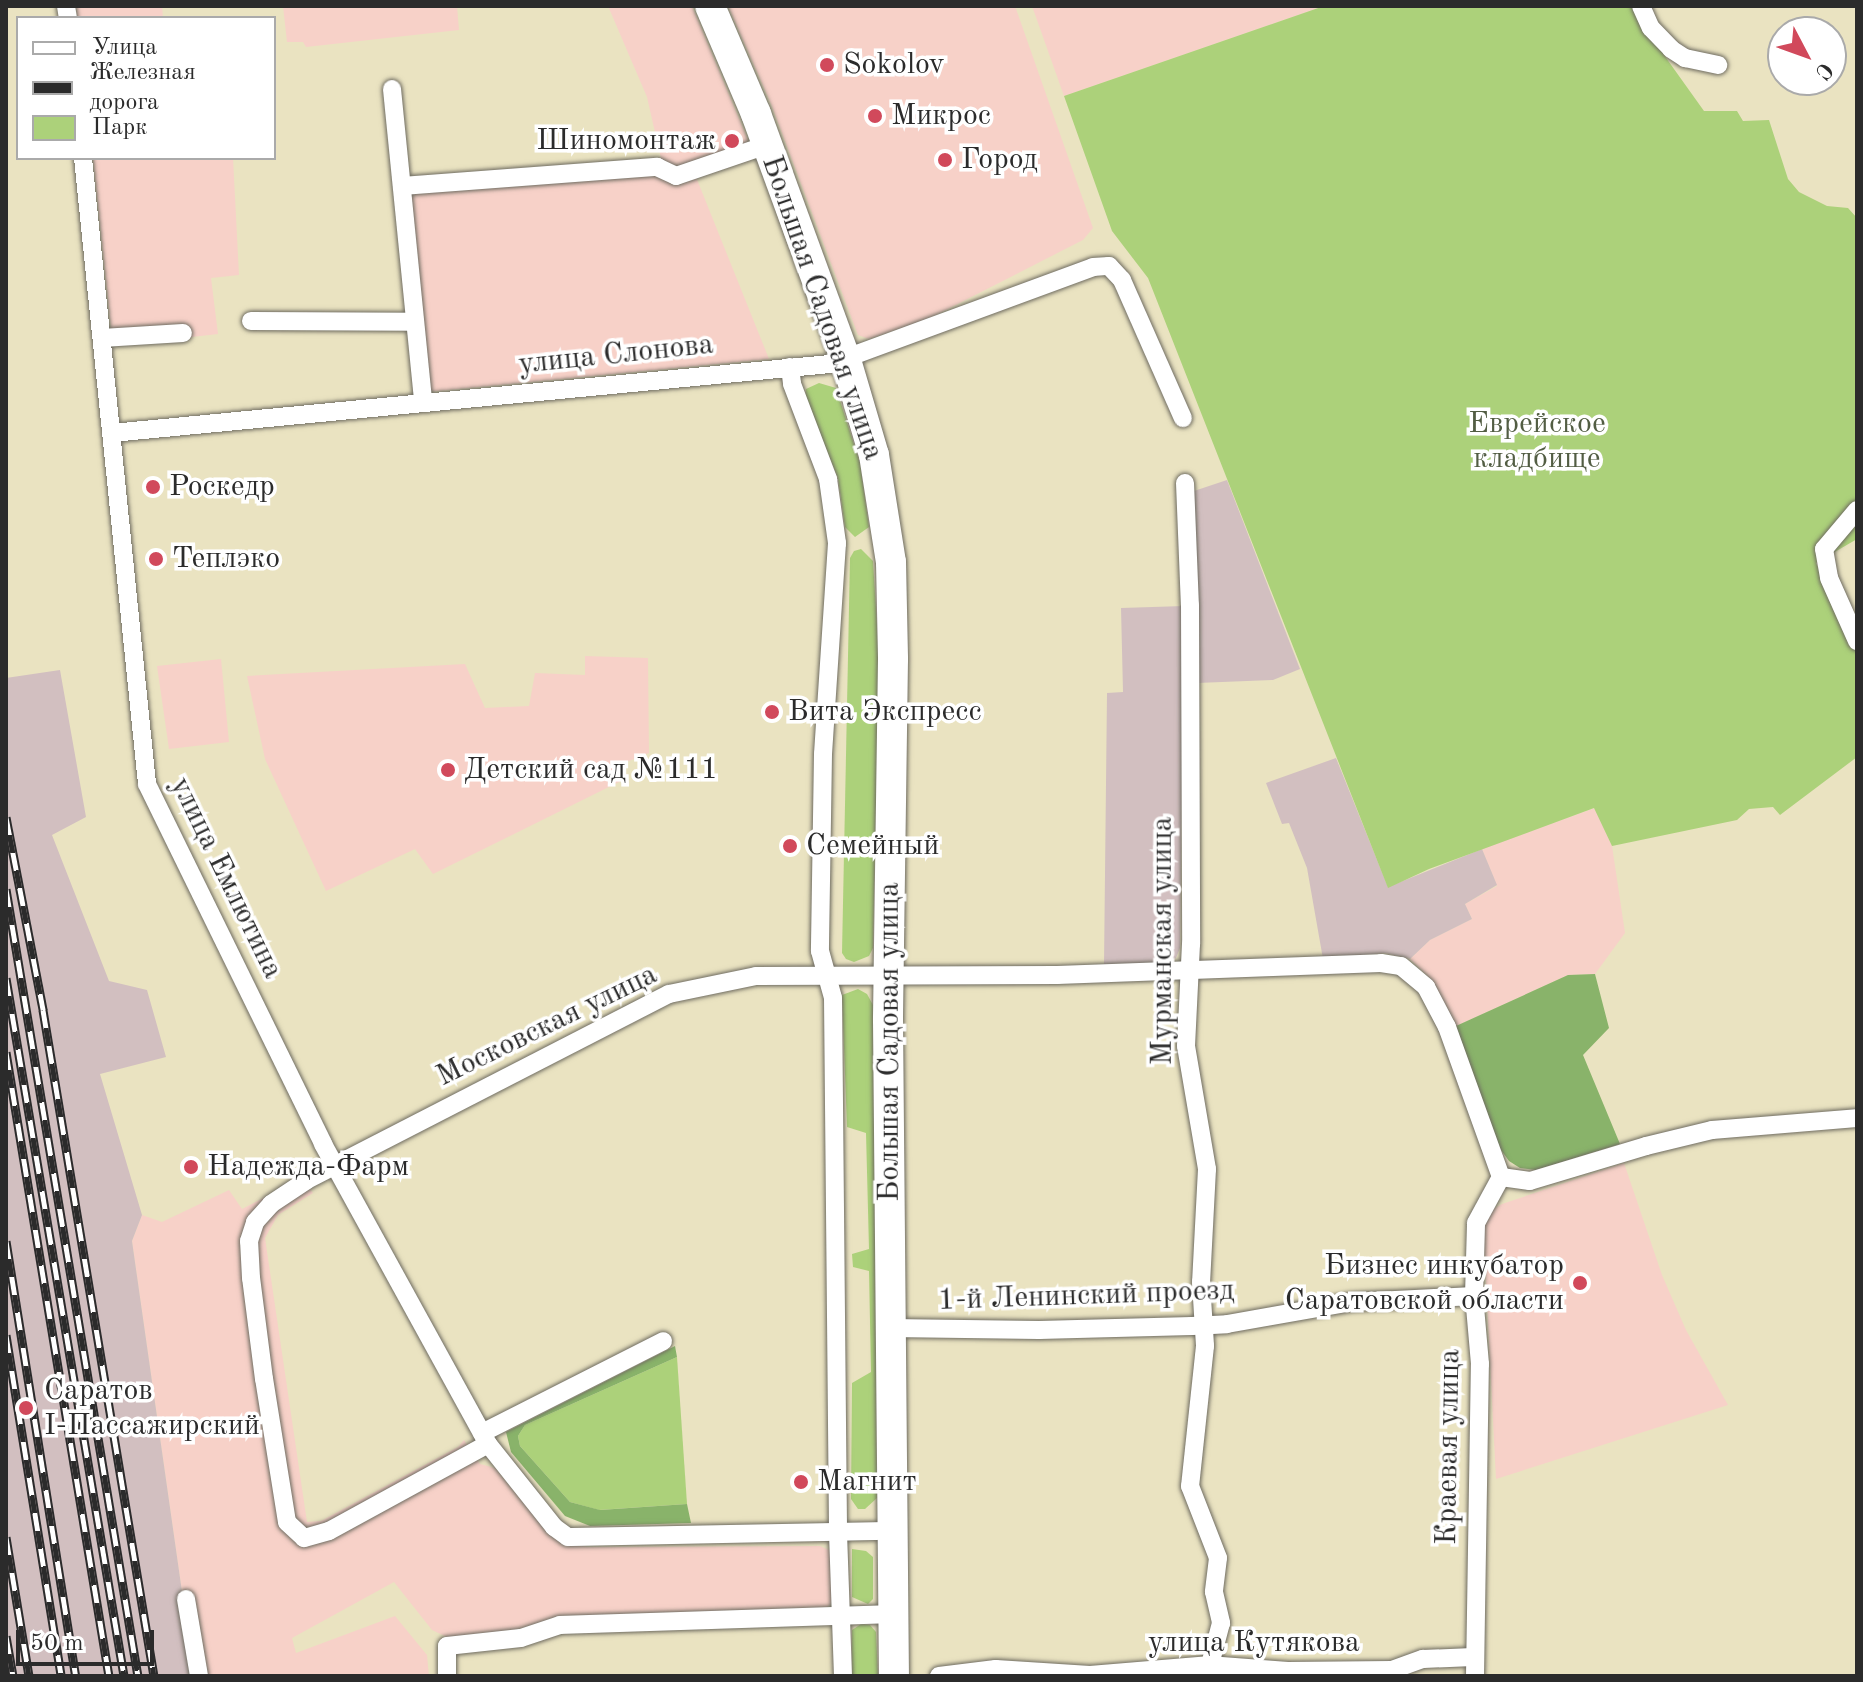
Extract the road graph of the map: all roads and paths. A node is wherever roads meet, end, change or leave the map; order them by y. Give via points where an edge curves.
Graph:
1 (710, 6) edge
2 (1641, 6) edge
3 (1718, 65) dead end
4 (392, 89) dead end
5 (767, 145) junction
6 (83, 160) edge
7 (402, 186) junction
8 (251, 321) dead end
9 (415, 322) junction
10 (183, 333) dead end
11 (102, 338) junction
12 (846, 360) junction
13 (790, 367) junction
14 (423, 402) junction
15 (1183, 418) dead end
16 (112, 433) junction
17 (1185, 483) dead end
18 (1857, 510) edge
19 (1857, 641) edge
20 (1191, 972) junction
21 (826, 975) junction
22 (888, 978) junction
23 (1857, 1118) edge
24 (335, 1165) junction
25 (1501, 1177) junction
26 (1474, 1296) junction
27 (1204, 1324) junction
28 (890, 1328) junction
29 (663, 1341) dead end
30 (485, 1439) junction
31 (891, 1531) junction
32 (838, 1533) junction
33 (186, 1599) dead end
34 (893, 1614) junction
35 (842, 1615) junction
36 (1474, 1666) edge
37 (1208, 1670) edge
38 (199, 1676) edge
39 (447, 1676) edge
40 (843, 1676) edge
41 (894, 1676) edge
42 (939, 1676) edge

1 - 5 main road, Большая Садовая улица
2 - 3 street via 1651,28 1671,49 1685,58
4 - 7 street
5 - 7 street via 676,176 657,167
5 - 12 main road, Большая Садовая улица
6 - 11 street, улица Емлютина
7 - 9 street
8 - 9 street
9 - 14 street
10 - 11 street
11 - 16 street, улица Емлютина
12 - 13 street, улица Слонова
12 - 15 street, улица Слонова via 1093,267 1109,266 1122,280
12 - 22 main road, Большая Садовая улица via 874,455 891,562
13 - 14 street, улица Слонова
13 - 21 street via 828,479 837,543 823,754 820,951
14 - 16 street, улица Слонова
16 - 24 street, улица Емлютина via 147,784
17 - 20 street, Мурманская улица
18 - 19 street via 1824,549 1829,578
20 - 22 street, Московская улица
20 - 25 street, Московская улица via 1401,966 1426,987 1447,1027
20 - 27 street, Мурманская улица via 1186,1046 1207,1169
21 - 22 street, Московская улица
21 - 24 street, Московская улица via 756,976 669,994
21 - 32 street via 833,998
22 - 28 main road, Большая Садовая улица
23 - 25 street via 1712,1130 1530,1181
24 - 30 street, улица Емлютина
24 - 30 street, Московская улица via 271,1204 255,1222 249,1241 287,1522 304,1538 329,1531
25 - 26 street, Краевая улица via 1476,1223
26 - 27 street, 1-й Ленинский проезд via 1352,1302
26 - 36 street, Краевая улица via 1480,1364
27 - 28 street, 1-й Ленинский проезд
27 - 37 street, Мурманская улица via 1190,1486 1218,1558 1214,1592 1221,1623
28 - 31 main road, Большая Садовая улица
29 - 30 street
30 - 32 street, улица Емлютина via 554,1527 568,1537
31 - 32 street
31 - 34 main road, Большая Садовая улица
32 - 35 street
33 - 38 street
34 - 35 street
34 - 41 main road, Большая Садовая улица
35 - 39 street via 560,1625 521,1638 447,1646
35 - 40 street
36 - 37 street, улица Кутякова via 1423,1659 1392,1670
37 - 42 street, улица Кутякова via 1090,1675 996,1669

